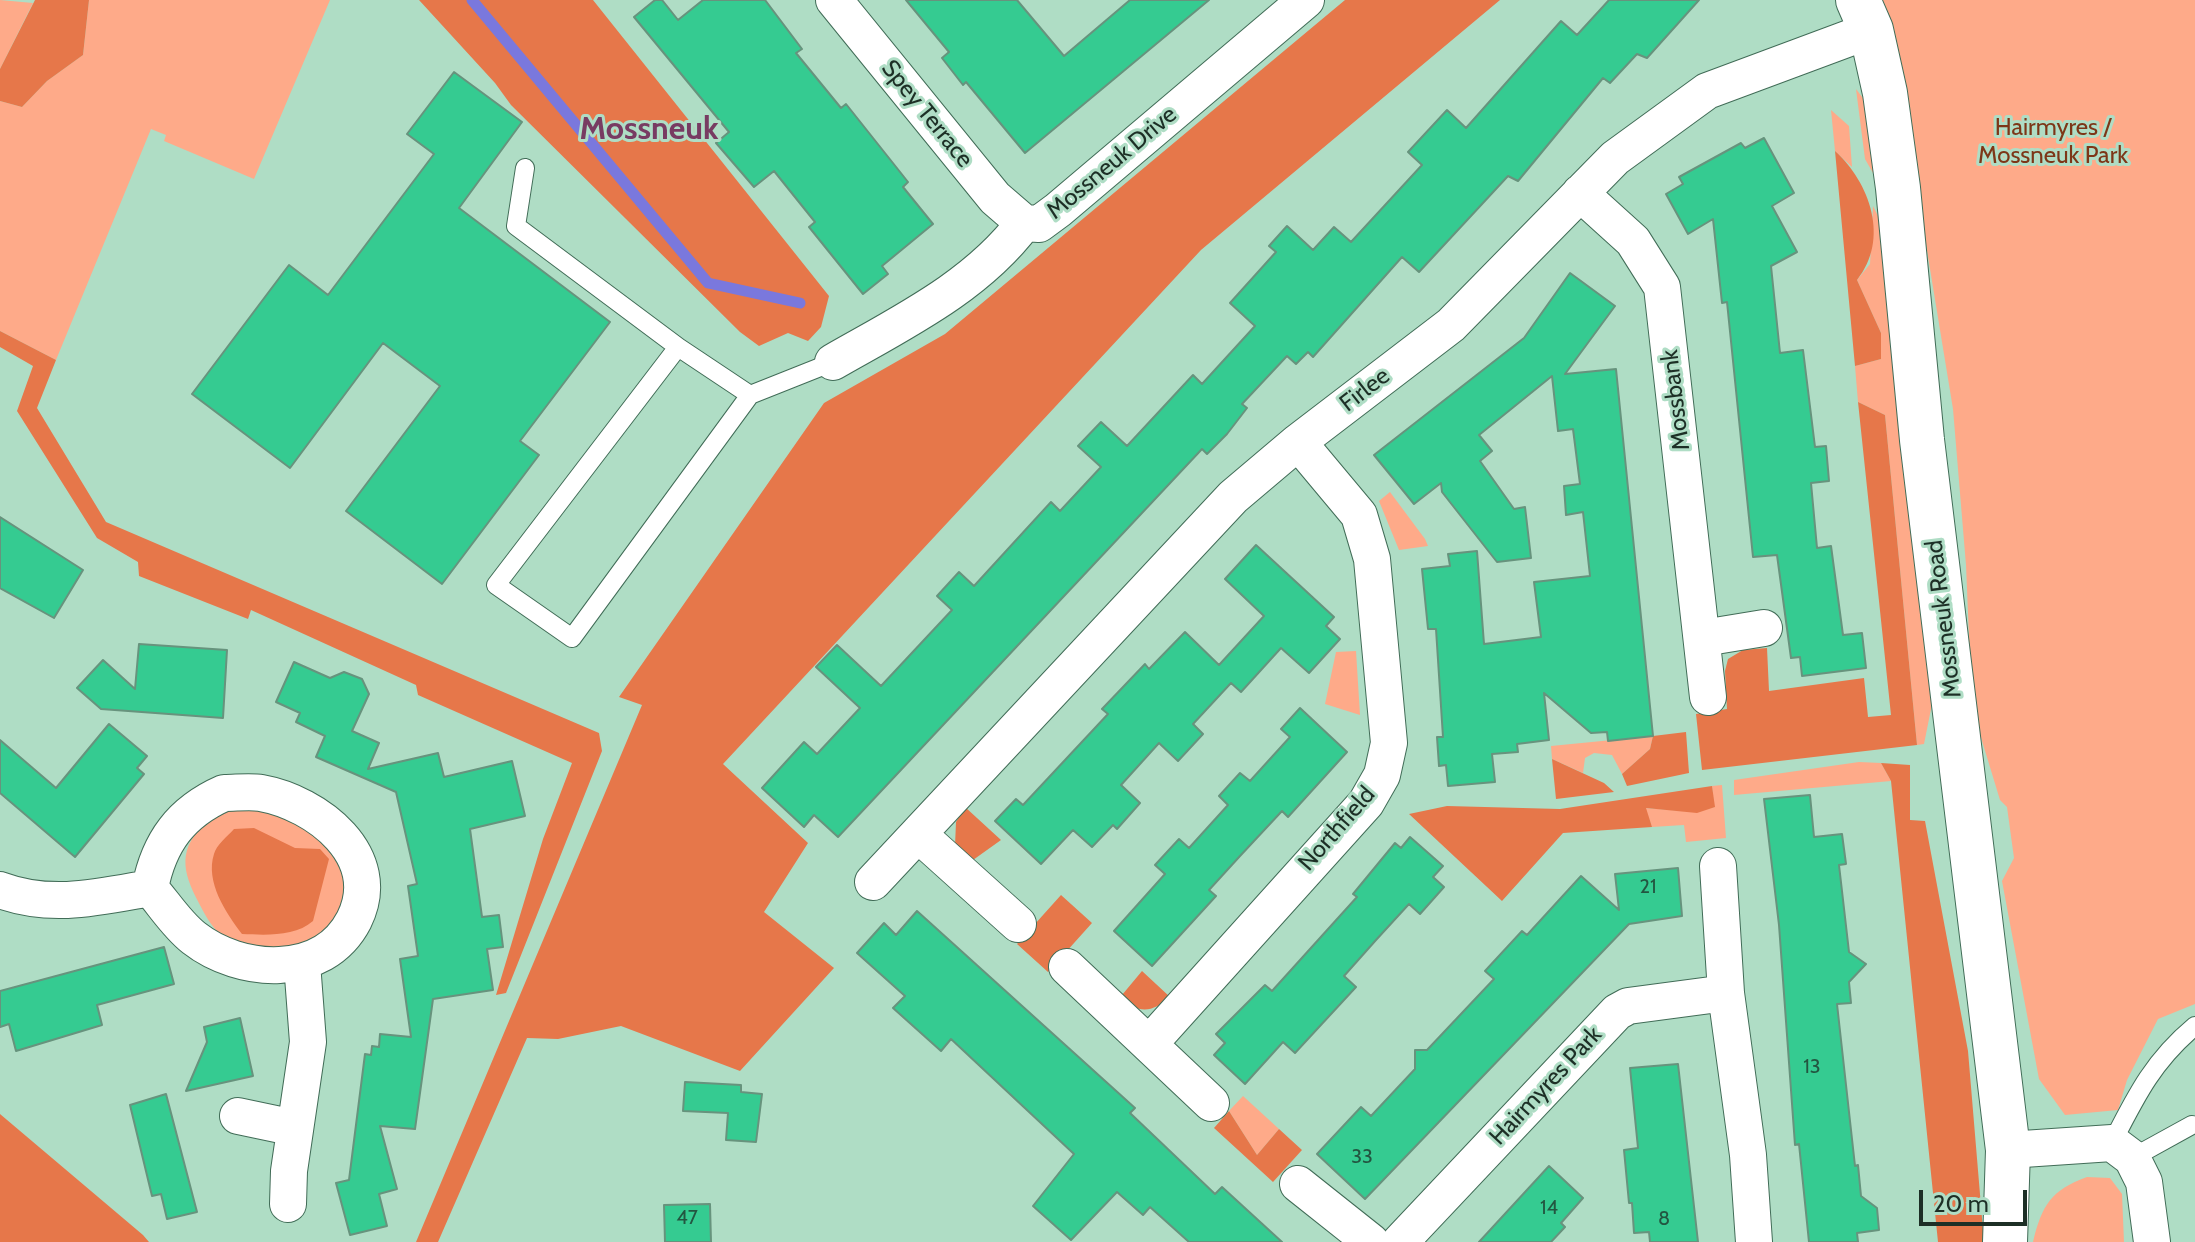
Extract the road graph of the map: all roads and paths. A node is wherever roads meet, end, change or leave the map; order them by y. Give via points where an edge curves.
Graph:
1 (834, 0) edge
2 (1306, 0) edge
3 (1864, 15) edge
4 (525, 168) dead end
5 (1580, 193) junction
6 (1024, 223) junction
7 (678, 347) junction
8 (833, 362) joint
9 (750, 395) junction
10 (1298, 442) junction
11 (1764, 628) dead end
12 (1703, 638) junction
13 (1708, 697) dead end
14 (918, 834) junction
15 (1718, 866) dead end
16 (873, 882) dead end
17 (150, 888) junction
18 (0, 890) edge
19 (1018, 924) dead end
20 (302, 963) junction
21 (1067, 967) dead end
22 (1726, 993) junction
23 (2195, 1026) edge
24 (1149, 1044) junction
25 (1211, 1103) dead end
26 (238, 1116) dead end
27 (2192, 1125) dead end
28 (295, 1128) junction
29 (2008, 1150) junction
30 (2122, 1151) junction
31 (1298, 1184) dead end
32 (288, 1204) dead end
33 (1371, 1242) edge
34 (1400, 1242) edge
35 (1754, 1242) edge
36 (2005, 1242) edge
37 (2152, 1242) edge

1 - 6 street, Spey Terrace via 995,198
2 - 6 street, Mossneuk Drive via 1058,210 1039,224
3 - 5 street, Firlee via 1707,91 1615,158
3 - 29 street, Mossneuk Road via 1885,93 1898,188 1922,440
4 - 7 lane via 516,226
5 - 10 street, Firlee via 1451,325
5 - 12 street, Mossbank via 1633,241 1662,287
6 - 8 street, Mossneuk Drive via 1006,248 926,310
7 - 9 lane
7 - 9 lane via 496,585 572,638
8 - 9 lane
10 - 14 street, Firlee via 1233,497
10 - 24 street, Northfield via 1359,515 1372,559 1389,743 1382,775 1366,803
11 - 12 street
12 - 13 street, Mossbank
14 - 16 street, Firlee
14 - 19 street
15 - 22 street
17 - 18 street via 42,902
17 - 20 street via 191,936 231,960 276,966
17 - 20 street via 170,834 199,804 224,793 260,793 295,805 327,821 348,841 359,866 361,892 353,921 331,946
20 - 28 street via 308,1042
21 - 24 street
22 - 34 street, Hairmyres Park via 1628,1006 1617,1012
22 - 35 street
23 - 30 lane via 2166,1051 2135,1098
24 - 25 street
26 - 28 street
27 - 30 lane
28 - 32 street
29 - 30 street
29 - 36 street, Mossneuk Road
30 - 37 street via 2144,1182
31 - 33 street

